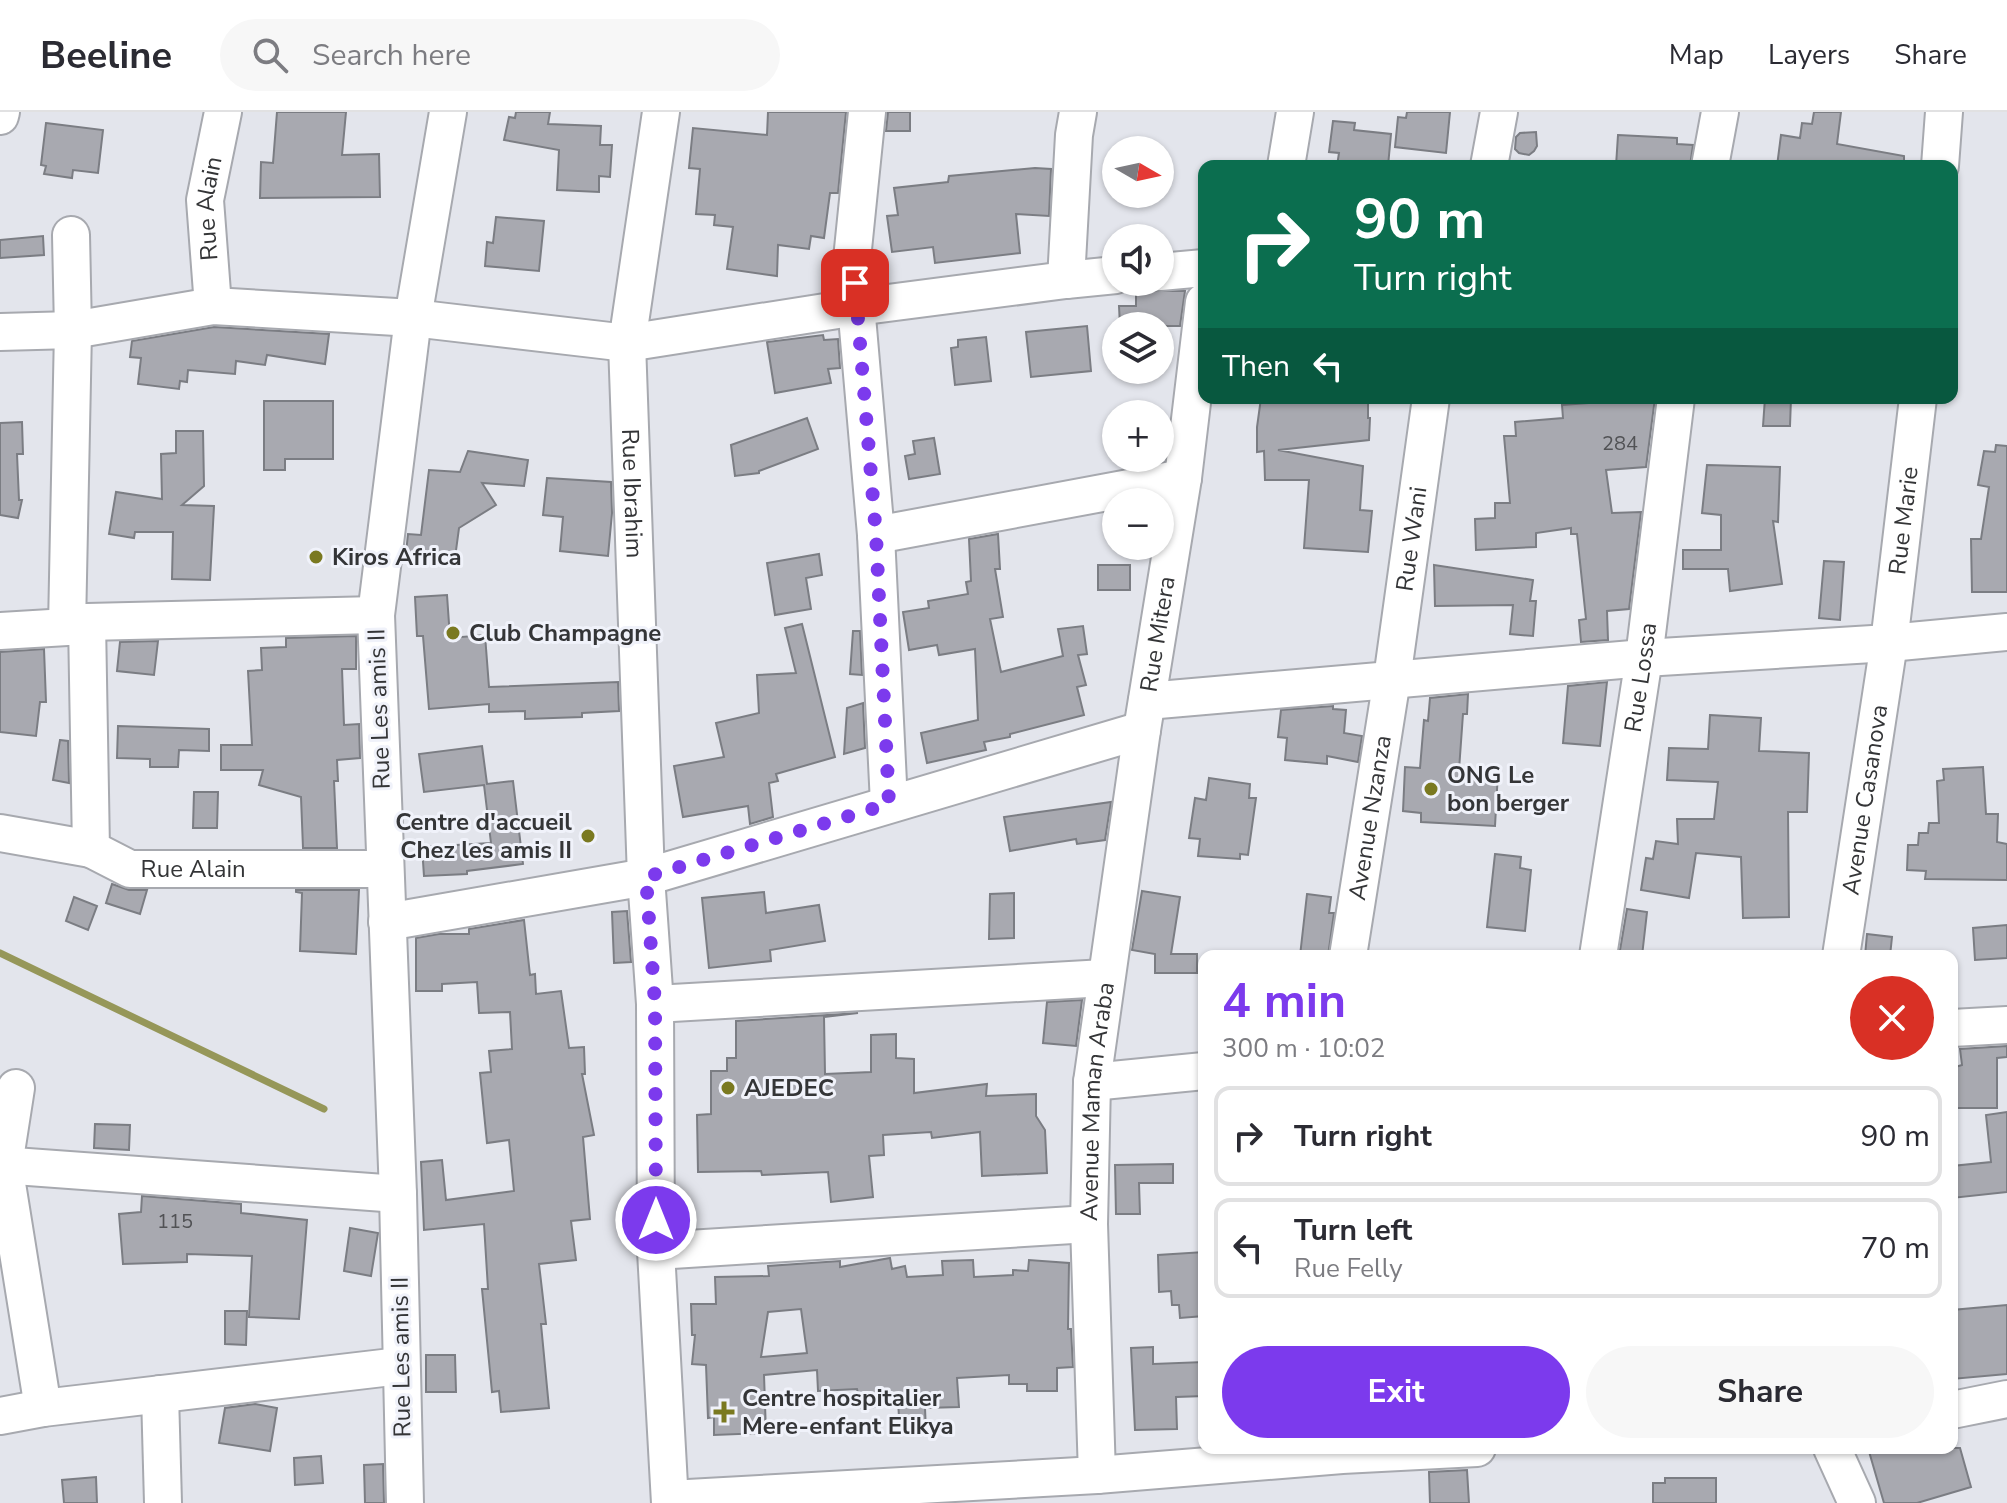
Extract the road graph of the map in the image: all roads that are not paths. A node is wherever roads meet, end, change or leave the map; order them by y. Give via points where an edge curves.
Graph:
1 (223, 112) edge
2 (448, 112) edge
3 (661, 112) edge
4 (867, 112) edge
5 (1078, 112) edge
6 (1295, 112) edge
7 (1499, 112) edge
8 (1720, 112) edge
9 (1944, 112) edge
10 (1287, 160) edge
11 (1490, 160) edge
12 (1711, 160) edge
13 (1940, 160) edge
14 (71, 235) dead end
15 (1198, 269) edge
16 (1174, 271) edge
17 (1102, 276) edge
18 (1066, 280) junction
19 (213, 306) junction
20 (857, 307) junction
21 (413, 318) junction
22 (73, 330) junction
23 (0, 332) edge
24 (627, 343) junction
25 (1198, 352) edge
26 (1430, 404) edge
27 (1675, 404) edge
28 (1917, 404) edge
29 (1183, 478) junction
30 (876, 535) junction
31 (376, 615) junction
32 (77, 625) junction
33 (0, 631) edge
34 (2007, 632) edge
35 (1889, 643) junction
36 (1644, 658) junction
37 (1392, 679) junction
38 (1145, 715) junction
39 (889, 804) junction
40 (0, 833) edge
41 (91, 849) junction
42 (385, 869) junction
43 (646, 877) junction
44 (387, 922) junction
45 (1349, 950) edge
46 (1599, 950) edge
47 (1842, 950) edge
48 (1105, 978) junction
49 (655, 1004) junction
50 (2007, 1025) edge
51 (1958, 1028) edge
52 (1198, 1072) edge
53 (1092, 1082) junction
54 (16, 1088) dead end
55 (2, 1165) edge
56 (398, 1194) junction
57 (1089, 1224) junction
58 (656, 1251) junction
59 (400, 1366) junction
60 (160, 1394) junction
61 (2007, 1399) edge
62 (43, 1408) junction
63 (1958, 1409) edge
64 (0, 1416) edge
65 (1321, 1454) edge
66 (1835, 1454) edge
67 (1097, 1475) junction
68 (670, 1501) edge
69 (163, 1503) edge
70 (405, 1503) edge
71 (1857, 1503) edge

1 - 19 street, Rue Alain via 205,200
2 - 21 street, Rue Les amis II
3 - 24 street, Rue Ibrahim
4 - 20 street via 852,259
5 - 18 street
6 - 10 street
7 - 11 street
8 - 12 street
9 - 13 street
14 - 22 street
15 - 16 street
17 - 18 street
18 - 20 street
19 - 21 street
19 - 22 street
20 - 24 street
20 - 30 street
21 - 24 street
21 - 31 street, Rue Les amis II
22 - 23 street
22 - 32 street
24 - 43 street, Rue Ibrahim
25 - 29 street, Rue Mitera
26 - 37 street, Rue Wani
27 - 36 street, Rue Lossa
28 - 35 street, Rue Marie
29 - 30 street
29 - 38 street, Rue Mitera
30 - 39 street
31 - 32 street
31 - 42 street, Rue Les amis II
32 - 33 street
32 - 41 street
34 - 35 street
35 - 36 street
35 - 47 street, Avenue Casanova
36 - 37 street
36 - 46 street, Rue Lossa
37 - 38 street
37 - 45 street, Avenue Nzanza
38 - 39 street
38 - 48 street, Avenue Maman Araba
39 - 43 street
40 - 41 street, Rue Alain
41 - 42 street, Rue Alain via 130,869
42 - 44 street, Rue Les amis II
43 - 44 street
43 - 49 street, Rue Ibrahim
44 - 56 street, Rue Les amis II
48 - 49 street
48 - 53 street, Avenue Maman Araba
49 - 58 street, Rue Ibrahim
50 - 51 street
52 - 53 street
53 - 57 street, Avenue Maman Araba
54 - 55 street
55 - 56 street
55 - 62 street
56 - 59 street, Rue Les amis II
57 - 58 street
57 - 67 street, Avenue Maman Araba
58 - 68 street, Rue Ibrahim
59 - 60 street
59 - 70 street, Rue Les amis II
60 - 62 street
60 - 69 street
61 - 63 street
62 - 64 street
65 - 67 street
66 - 71 street
67 - 68 street

